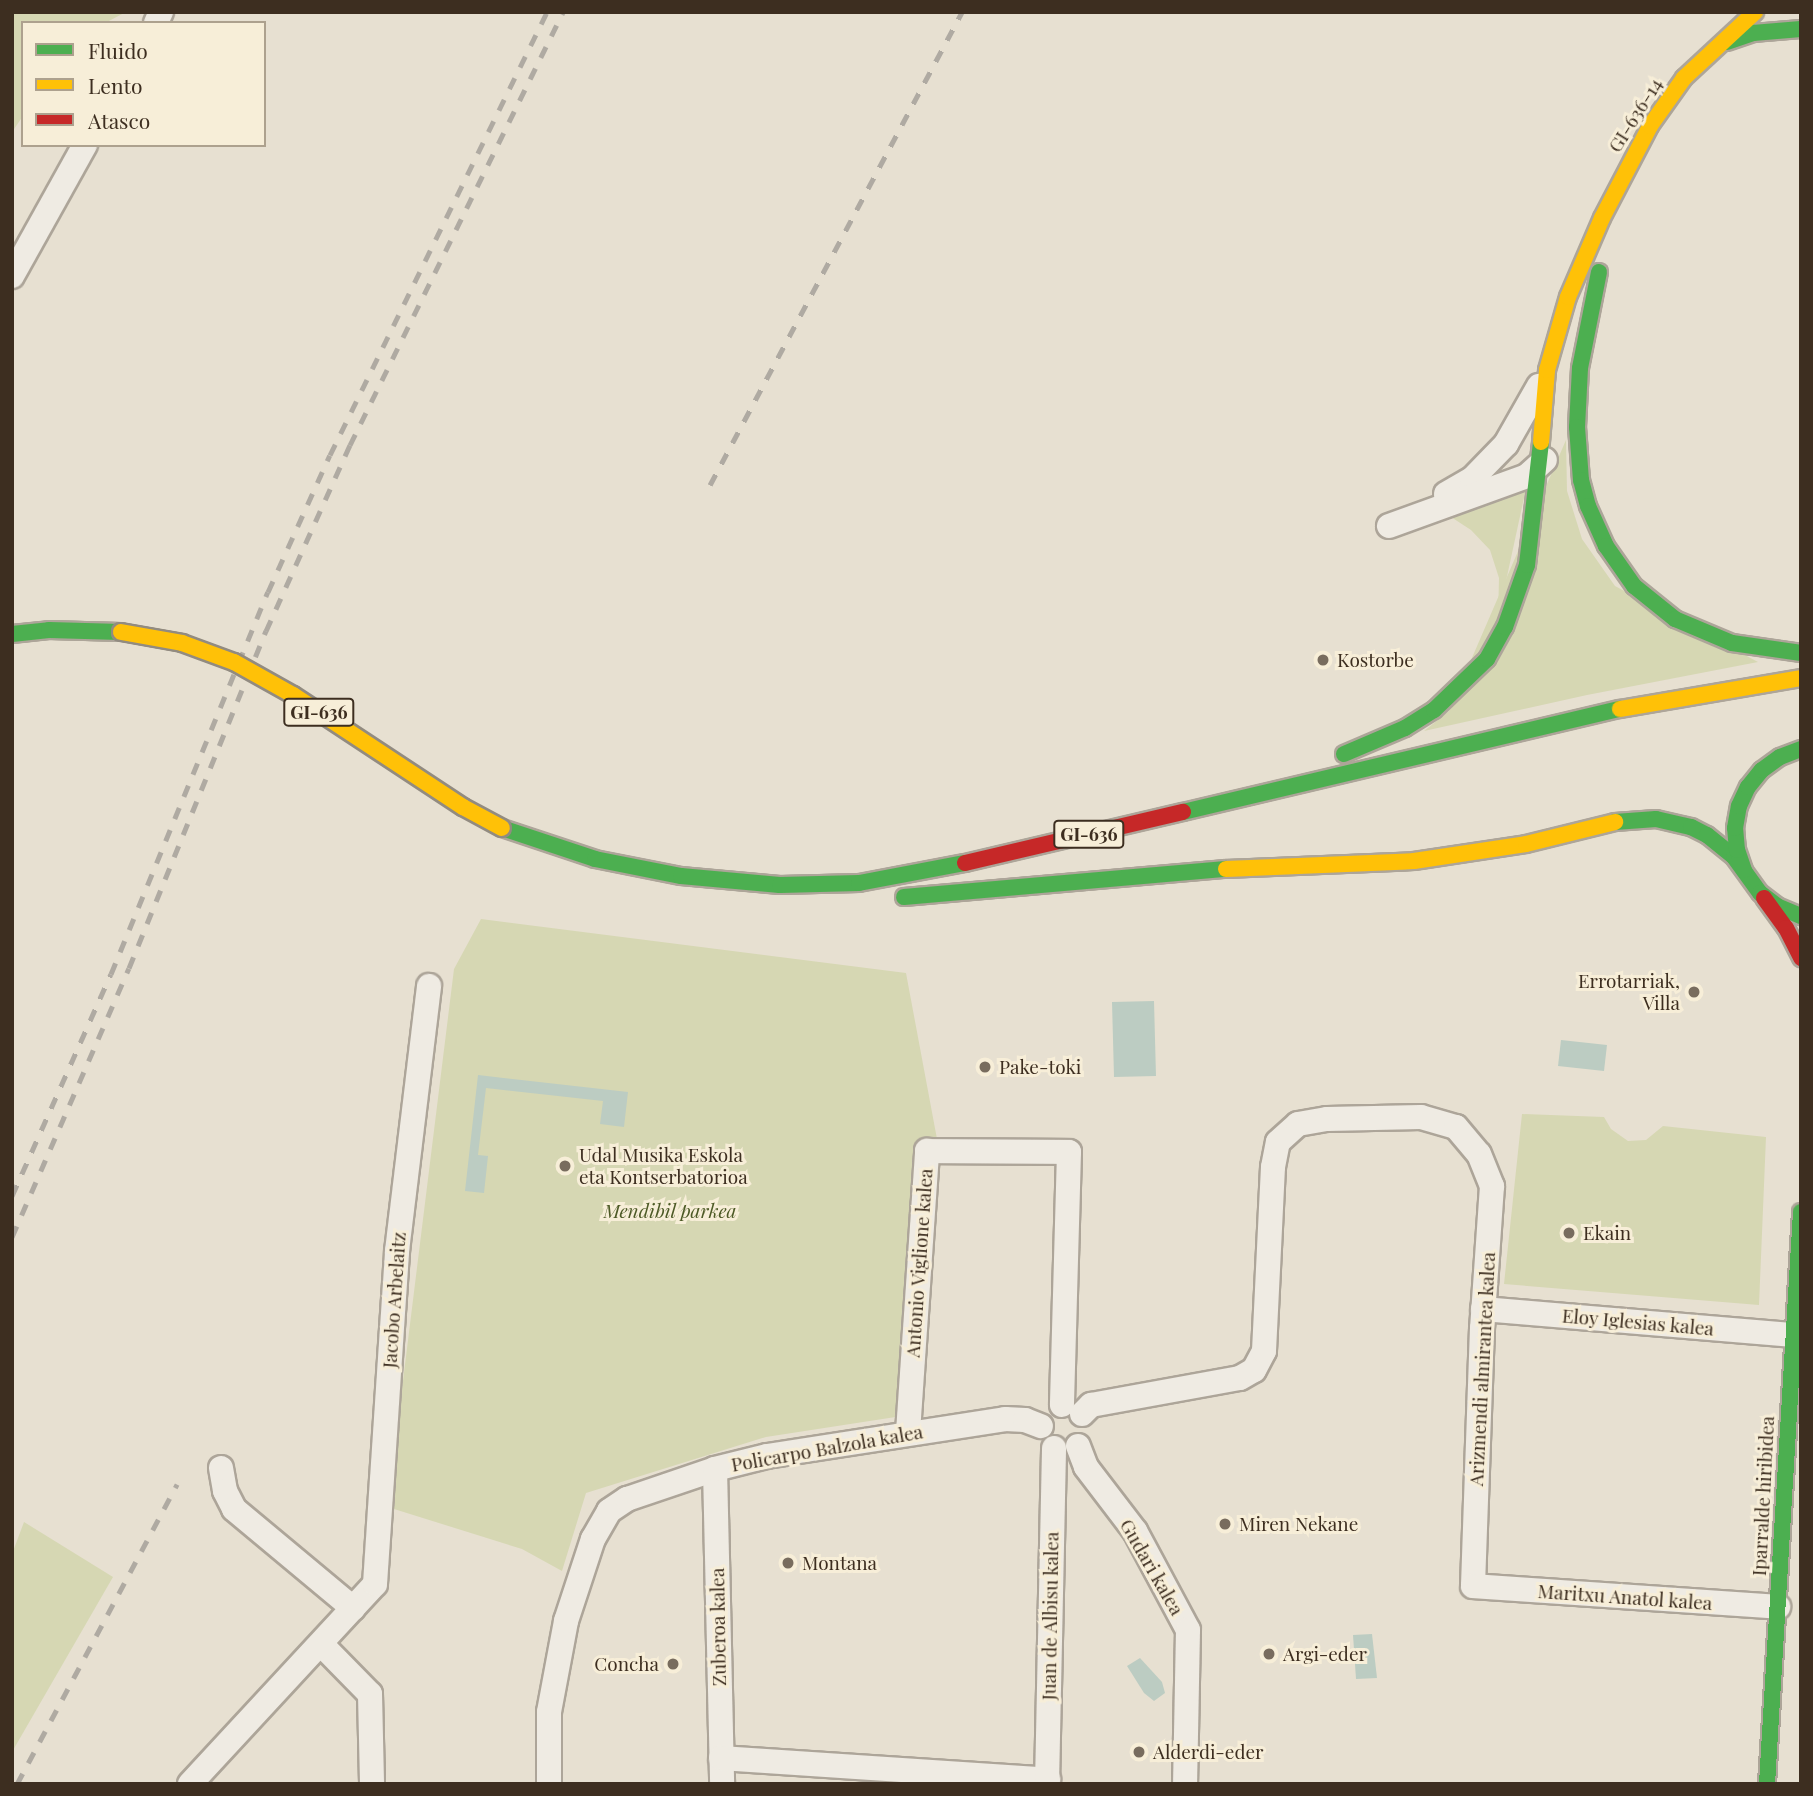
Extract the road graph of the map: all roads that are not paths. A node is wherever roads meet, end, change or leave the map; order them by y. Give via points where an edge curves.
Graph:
1 (1755, 12) edge
2 (1801, 29) edge
3 (1718, 45) junction
4 (84, 147) edge
5 (1602, 226) junction
6 (12, 276) edge
7 (1547, 370) junction
8 (1536, 469) junction
9 (12, 634) edge
10 (1801, 653) edge
11 (1801, 678) edge
12 (1801, 733) edge
13 (1801, 749) edge
14 (1780, 757) junction
15 (1319, 779) junction
16 (1744, 870) junction
17 (859, 883) junction
18 (1760, 893) junction
19 (1801, 916) edge
20 (1801, 958) edge
21 (429, 986) dead end
22 (1801, 1212) edge
23 (1798, 1302) edge
24 (1483, 1309) junction
25 (1794, 1335) junction
26 (1072, 1410) junction
27 (1041, 1426) junction
28 (908, 1432) junction
29 (1066, 1448) junction
30 (221, 1468) dead end
31 (715, 1469) junction
32 (1473, 1586) joint
33 (1778, 1607) junction
34 (353, 1608) junction
35 (321, 1644) junction
36 (721, 1758) junction
37 (1047, 1782) edge
38 (190, 1784) edge
39 (372, 1784) edge
40 (550, 1784) edge
41 (722, 1784) edge
42 (1185, 1784) edge
43 (1767, 1784) edge

1 - 3 main road, GI-636-14
2 - 3 main road, GI-636-14 via 1753,33
3 - 5 main road, GI-636-14 via 1670,97 1632,159
4 - 6 street
5 - 7 main road, GI-636-14 via 1568,297
5 - 8 street via 1571,339 1560,433 1556,446
5 - 10 main road via 1603,256 1580,369 1577,427 1581,481 1596,526 1634,586 1675,619 1732,643
7 - 8 main road, GI-636-14
7 - 8 street via 1506,444 1472,479 1389,526
8 - 15 main road, GI-636-14 via 1527,565 1505,627 1487,659 1434,710 1343,754
9 - 17 main road, GI-636, bridge via 121,632 182,643 234,662 463,807 502,828 595,859 681,876 780,885
11 - 15 main road, GI-636 via 1632,706
12 - 14 main road
13 - 14 main road
14 - 16 main road via 1762,770 1739,806 1736,839
15 - 17 main road, GI-636 via 947,867
16 - 17 main road via 1721,845 1691,827 1638,818 1526,844 1413,861 1190,870 906,898
16 - 18 main road
18 - 19 main road
18 - 20 main road
21 - 34 street, Jacobo Arbelaitz via 397,1251 375,1584
22 - 23 main road, Iparralde hiribidea
23 - 25 main road, Iparralde hiribidea
24 - 25 street, Eloy Iglesias kalea
24 - 26 street, Arizmendi almirantea kalea via 1492,1186 1479,1154 1456,1127 1421,1117 1298,1124 1278,1142 1273,1167 1264,1351 1254,1370 1240,1378
24 - 32 street, Arizmendi almirantea kalea
25 - 33 main road, Iparralde hiribidea
26 - 27 street via 1045,1414
26 - 28 street, Antonio Viglione kalea via 1069,1152 927,1151
26 - 29 street via 1086,1435
27 - 28 street, Policarpo Balzola kalea via 1005,1419
27 - 29 street via 1044,1439
28 - 31 street, Policarpo Balzola kalea
29 - 37 street, Juan de Albisu kalea
29 - 42 street, Gudari kalea via 1135,1531 1188,1630
30 - 34 street via 234,1509
31 - 36 street, Zuberoa kalea
31 - 40 street, Policarpo Balzola kalea via 627,1499 600,1524 564,1634 549,1712
32 - 33 street, Maritxu Anatol kalea
33 - 43 main road, Iparralde hiribidea
34 - 35 street, Jacobo Arbelaitz
35 - 38 street, Jacobo Arbelaitz
35 - 39 street via 370,1693
36 - 37 street
36 - 41 street, Zuberoa kalea

